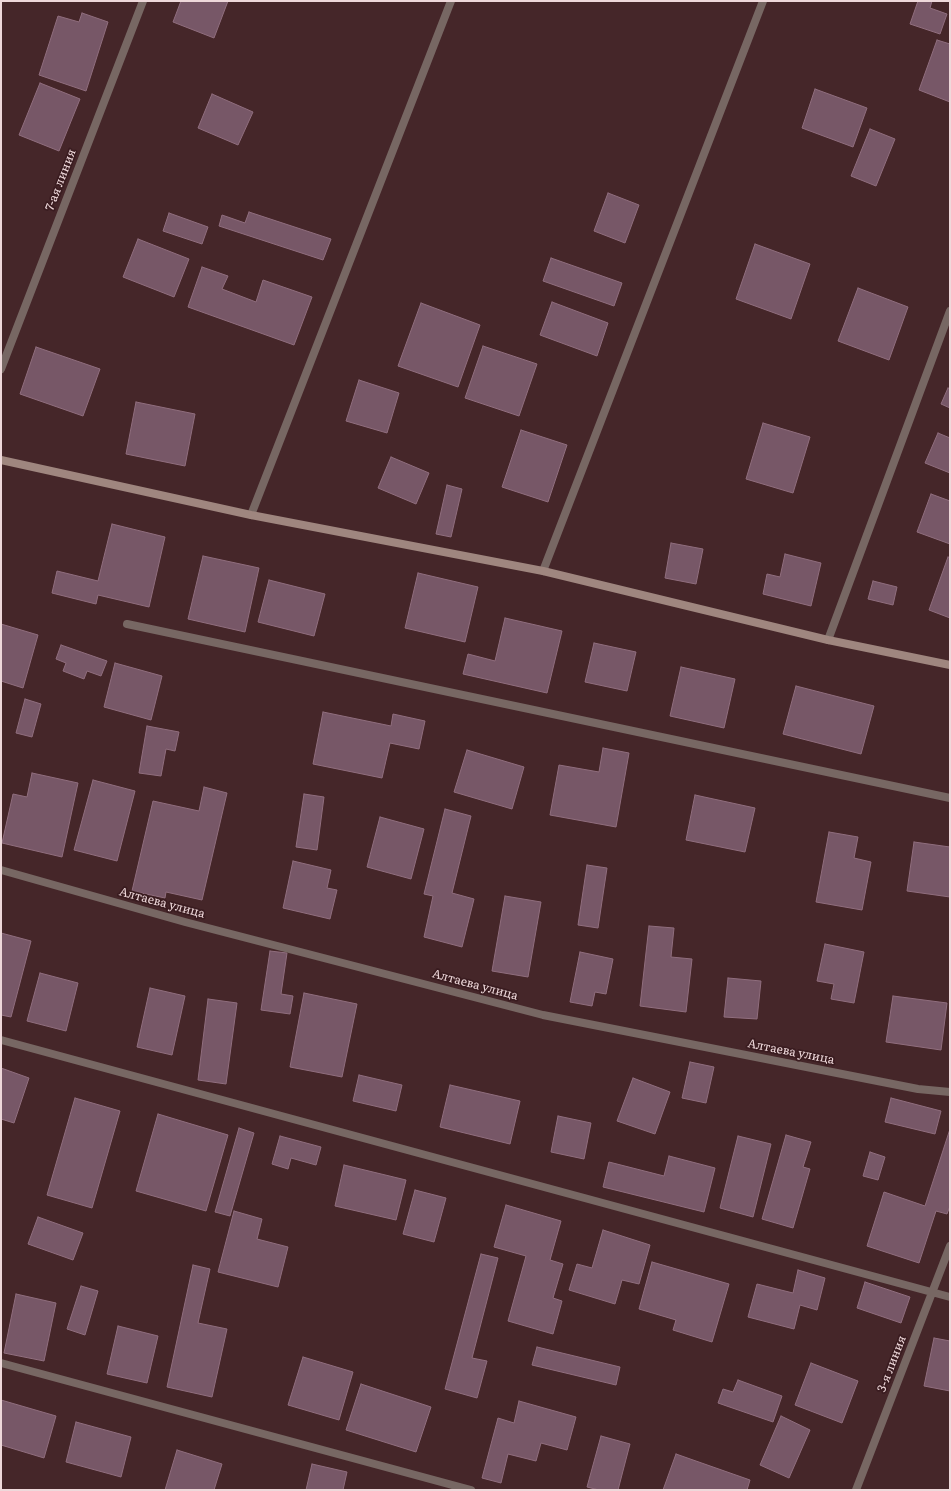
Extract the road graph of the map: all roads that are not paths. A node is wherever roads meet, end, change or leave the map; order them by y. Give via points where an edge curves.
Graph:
1 (143, 1) edge
2 (452, 1) edge
3 (763, 1) edge
4 (950, 311) edge
5 (1, 369) edge
6 (1, 460) edge
7 (251, 515) junction
8 (544, 571) junction
9 (127, 624) dead end
10 (828, 640) junction
11 (950, 665) edge
12 (950, 798) edge
13 (1, 870) edge
14 (1, 1040) edge
15 (950, 1092) edge
16 (950, 1246) edge
17 (932, 1292) junction
18 (950, 1297) edge
19 (1, 1362) edge
20 (471, 1490) edge
21 (856, 1490) edge

1 - 5 street, 7-ая линия
2 - 7 street
3 - 8 street
4 - 10 street
6 - 7 street
7 - 8 street
8 - 10 street
9 - 12 street
10 - 11 street
13 - 15 street, Алтаева улица via 185,922 543,1015 918,1089
14 - 17 street
16 - 17 street, 3-я линия
17 - 18 street
17 - 21 street, 3-я линия
19 - 20 street

